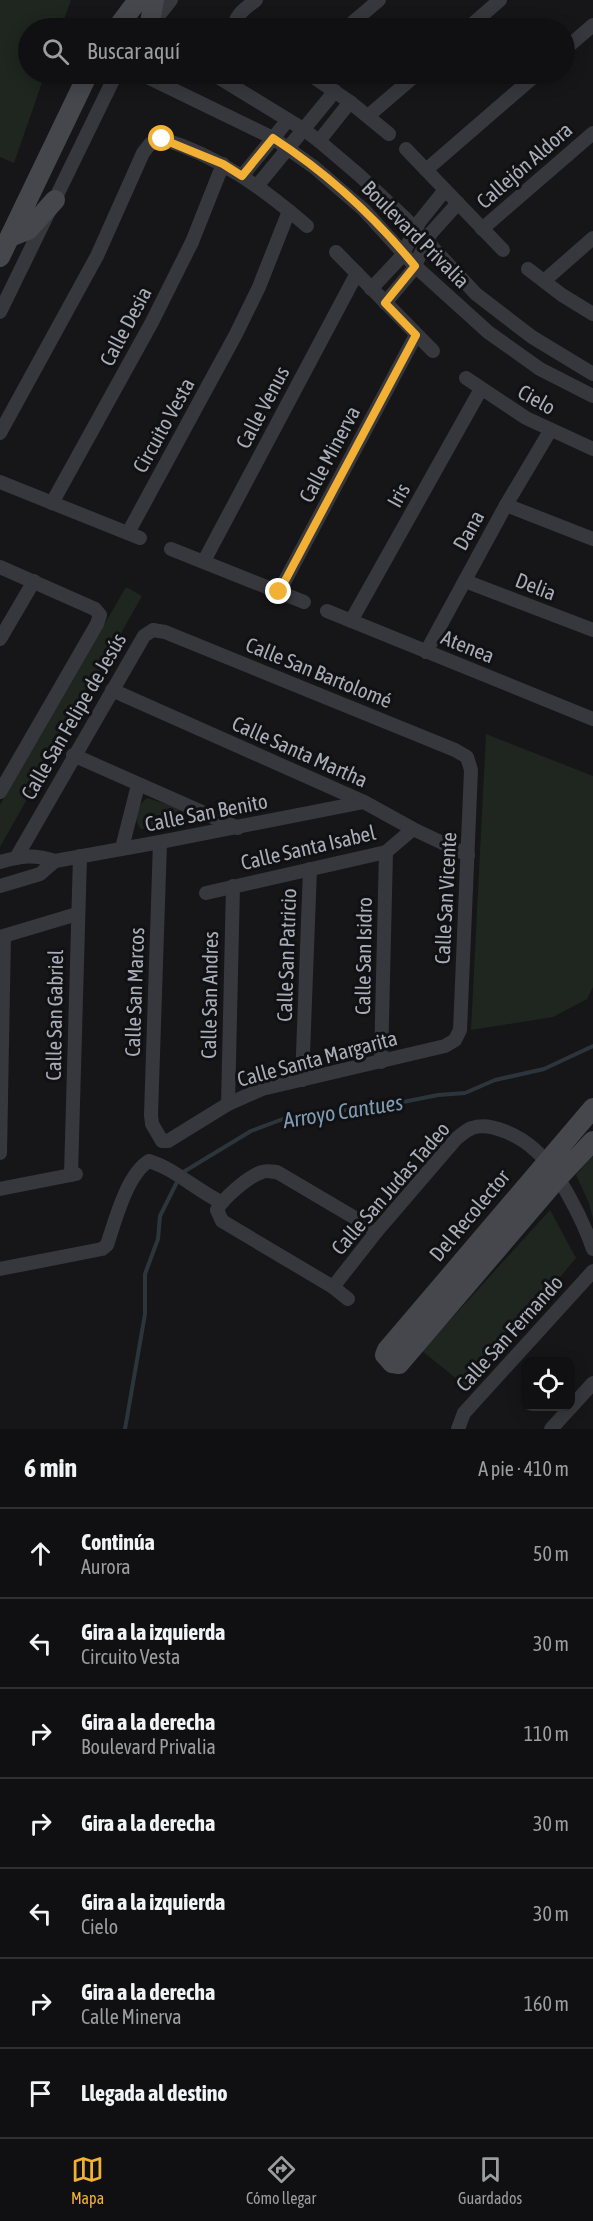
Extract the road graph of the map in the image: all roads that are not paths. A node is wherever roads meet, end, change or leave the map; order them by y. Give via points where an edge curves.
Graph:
1 (154, 0) edge
2 (171, 0) edge
3 (256, 0) edge
4 (379, 0) edge
5 (500, 0) edge
6 (151, 18) edge
7 (157, 18) edge
8 (237, 18) edge
9 (358, 18) edge
10 (479, 18) edge
11 (593, 25) edge
12 (575, 41) edge
13 (83, 84) edge
14 (111, 84) edge
15 (176, 84) edge
16 (229, 84) edge
17 (324, 84) edge
18 (406, 84) edge
19 (525, 84) edge
20 (335, 91) junction
21 (350, 102) junction
22 (369, 116) junction
23 (288, 120) junction
24 (303, 129) junction
25 (593, 133) edge
26 (389, 134) dead end
27 (273, 138) junction
28 (319, 141) junction
29 (288, 148) junction
30 (406, 149) dead end
31 (223, 164) junction
32 (426, 170) junction
33 (242, 176) junction
34 (257, 186) junction
35 (445, 190) junction
36 (55, 200) junction
37 (458, 203) junction
38 (289, 211) junction
39 (306, 226) dead end
40 (415, 229) junction
41 (482, 229) junction
42 (10, 237) junction
43 (593, 238) edge
44 (426, 241) junction
45 (503, 250) dead end
46 (336, 252) dead end
47 (404, 252) junction
48 (0, 257) edge
49 (415, 266) junction
50 (528, 269) dead end
51 (357, 273) junction
52 (544, 281) junction
53 (371, 288) junction
54 (385, 303) junction
55 (0, 312) edge
56 (593, 314) edge
57 (416, 335) junction
58 (433, 351) dead end
59 (593, 374) edge
60 (466, 378) dead end
61 (481, 389) junction
62 (593, 396) edge
63 (550, 431) junction
64 (0, 433) edge
65 (593, 449) edge
66 (0, 482) edge
67 (52, 503) junction
68 (506, 506) junction
69 (593, 539) edge
70 (171, 549) dead end
71 (204, 561) junction
72 (0, 567) edge
73 (465, 580) junction
74 (34, 581) junction
75 (279, 592) junction
76 (304, 602) dead end
77 (327, 611) dead end
78 (351, 621) junction
79 (153, 630) joint
80 (593, 630) edge
81 (0, 639) edge
82 (426, 652) junction
83 (112, 690) junction
84 (593, 719) edge
85 (73, 755) junction
86 (467, 757) joint
87 (138, 784) junction
88 (0, 792) edge
89 (364, 802) junction
90 (238, 828) junction
91 (413, 829) junction
92 (160, 842) junction
93 (122, 848) junction
94 (386, 852) junction
95 (468, 855) junction
96 (80, 856) junction
97 (16, 858) junction
98 (55, 861) junction
99 (0, 862) edge
100 (310, 869) junction
101 (0, 886) edge
102 (232, 886) junction
103 (206, 893) dead end
104 (77, 914) junction
105 (2, 936) edge
106 (455, 1040) joint
107 (381, 1062) junction
108 (302, 1080) junction
109 (228, 1104) junction
110 (593, 1108) edge
111 (162, 1141) joint
112 (593, 1141) edge
113 (0, 1153) edge
114 (546, 1162) junction
115 (557, 1179) junction
116 (0, 1189) edge
117 (221, 1202) junction
118 (377, 1231) junction
119 (593, 1249) edge
120 (0, 1269) edge
121 (593, 1271) edge
122 (333, 1287) junction
123 (348, 1299) dead end
124 (593, 1383) edge
125 (458, 1427) edge
126 (551, 1429) edge

1 - 6 street
2 - 7 street
3 - 8 street
4 - 9 street
5 - 10 street
11 - 12 street
13 - 42 street
14 - 36 street
15 - 27 street, Boulevard Privalia
16 - 23 street, Boulevard Privalia
17 - 20 street
18 - 22 street
19 - 32 street
20 - 21 street
20 - 24 street
21 - 22 street
21 - 28 street
22 - 26 street
23 - 24 street, Boulevard Privalia
23 - 27 street
24 - 28 street, Boulevard Privalia
24 - 29 street
25 - 41 street, Callejón Aldora
27 - 29 street, Boulevard Privalia
27 - 33 street
28 - 40 street, Boulevard Privalia
29 - 34 street
29 - 47 street, Boulevard Privalia via 344,191
30 - 32 street
31 - 33 street
31 - 64 street via 170,141 156,140 150,144 97,256
31 - 67 street, Calle Desia via 192,242 152,322
32 - 35 street
33 - 34 street
34 - 38 street
35 - 37 street
35 - 40 street
36 - 42 street via 28,230
36 - 55 street
37 - 41 street
37 - 44 street
38 - 39 street
38 - 67 street, Circuito Vesta via 259,287 134,535
40 - 44 street, Boulevard Privalia
40 - 47 street
41 - 45 street
42 - 48 street
43 - 52 street
44 - 49 street
44 - 59 street, Boulevard Privalia via 452,271 496,310
46 - 51 street
47 - 49 street, Boulevard Privalia
47 - 53 street
49 - 54 street
49 - 62 street, Boulevard Privalia via 521,356
50 - 52 street
51 - 53 street
51 - 71 street, Calle Venus
52 - 56 street
53 - 54 street
54 - 57 street
57 - 58 street
57 - 75 street, Calle Minerva
60 - 61 street, Cielo
61 - 63 street, Cielo
61 - 78 street, Iris
63 - 65 street, Cielo
63 - 68 street, Dana
66 - 67 street, Circuito Vesta
68 - 69 street
68 - 73 street, Dana
70 - 71 street
71 - 75 street
72 - 74 street
73 - 80 street, Delia
73 - 82 street, Dana
74 - 81 street
74 - 88 street via 95,609 100,615
75 - 76 street
77 - 78 street, Atenea
78 - 82 street, Atenea
79 - 83 street, Calle San Felipe de Jesús via 144,636
79 - 86 street, Calle San Bartolomé via 208,649
82 - 84 street, Atenea
83 - 85 street, Calle San Felipe de Jesús
83 - 89 street, Calle Santa Martha
85 - 87 street
85 - 97 street, Calle San Felipe de Jesús
86 - 95 street, Calle San Vicente via 471,770
87 - 90 street
87 - 93 street
89 - 90 street, Calle San Benito
89 - 91 street, Calle Santa Martha
90 - 92 street, Calle San Benito
91 - 94 street, Calle Santa Isabel
91 - 95 street, Calle Santa Martha
92 - 93 street, Calle San Benito
92 - 111 street, Calle San Marcos via 151,1115
93 - 96 street, Calle San Benito
94 - 100 street, Calle Santa Isabel
94 - 107 street, Calle San Isidro
95 - 106 street, Calle San Vicente via 460,1030
96 - 98 street, Calle San Benito
96 - 104 street, Calle San Gabriel
97 - 98 street, Calle San Benito via 39,855
97 - 99 street, Calle San Benito
98 - 101 street, Calle San Benito via 40,874
100 - 102 street, Calle Santa Isabel
100 - 108 street, Calle San Patricio
102 - 103 street, Calle Santa Isabel
102 - 109 street, Calle San Andres
104 - 105 street
104 - 116 street, Calle San Gabriel via 74,1175
105 - 113 street
106 - 107 street, Calle Santa Margarita via 446,1046
107 - 108 street, Calle Santa Margarita
108 - 109 street, Calle Santa Margarita via 262,1089
109 - 111 street, Calle Santa Margarita
110 - 114 street, Del Recolector
112 - 115 street, Del Recolector
114 - 115 street
114 - 115 street, Del Recolector via 387,1350 388,1359 399,1364
114 - 118 street, Calle San Judas Tadeo via 510,1134 494,1128 472,1128 456,1139
115 - 119 street
117 - 118 street via 256,1175 277,1172
117 - 120 street via 149,1161 137,1172 102,1249
117 - 122 street via 217,1210 222,1221
118 - 122 street, Calle San Judas Tadeo
121 - 125 street, Calle San Fernando via 464,1413
122 - 123 street
124 - 126 street

